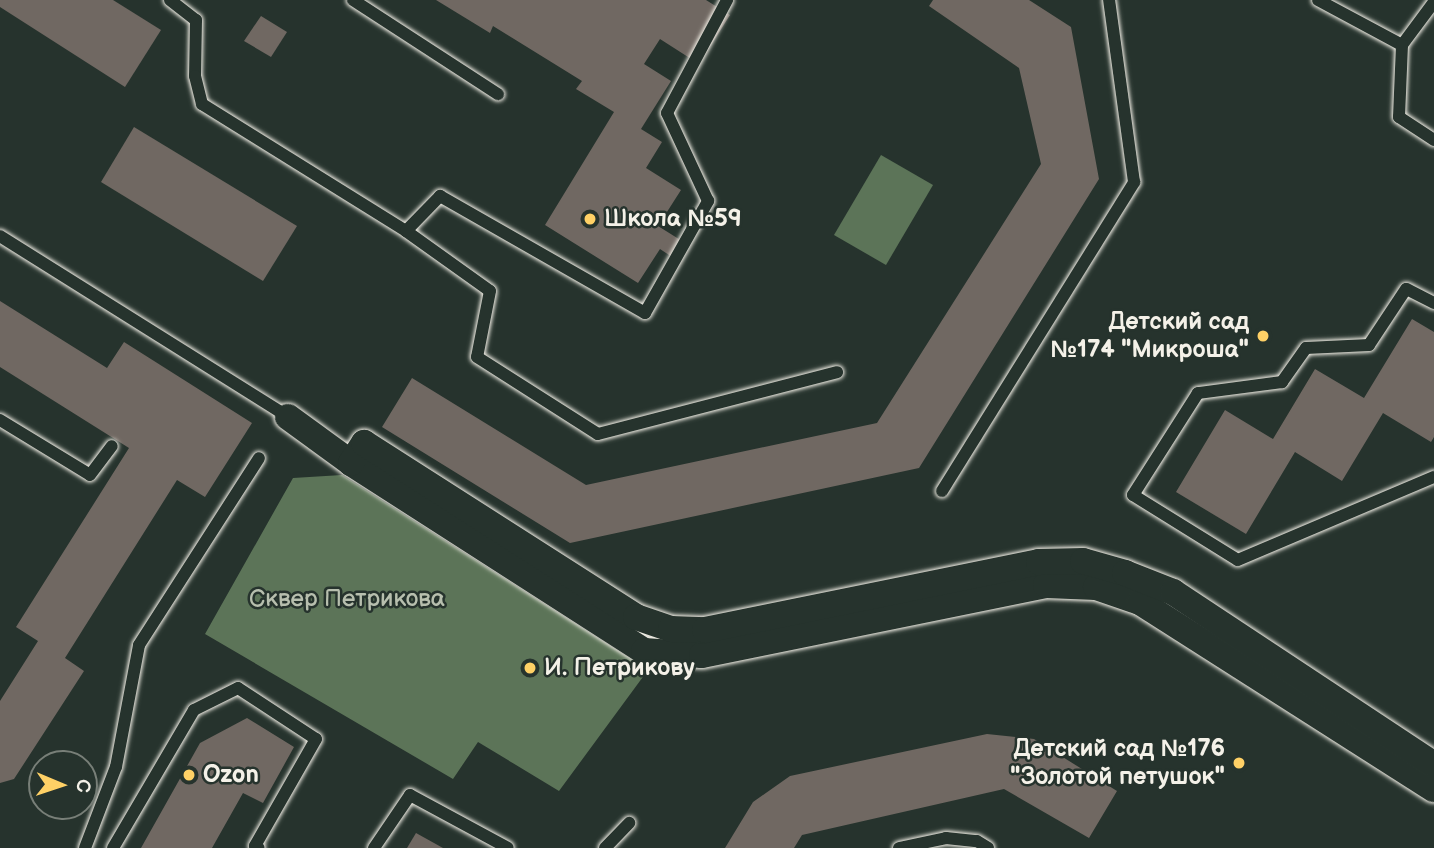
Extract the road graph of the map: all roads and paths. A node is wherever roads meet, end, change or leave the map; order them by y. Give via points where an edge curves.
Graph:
1 (170, 0) edge
2 (353, 0) edge
3 (727, 0) edge
4 (1109, 0) edge
5 (1318, 0) edge
6 (1434, 2) edge
7 (1402, 46) junction
8 (498, 94) dead end
9 (1434, 141) edge
10 (406, 231) junction
11 (0, 236) edge
12 (1434, 303) edge
13 (838, 372) dead end
14 (288, 417) joint
15 (0, 420) edge
16 (112, 446) dead end
17 (258, 458) dead end
18 (351, 463) junction
19 (1434, 477) edge
20 (942, 491) dead end
21 (1434, 765) edge
22 (1434, 789) edge
23 (629, 823) dead end
24 (85, 848) edge
25 (113, 848) edge
26 (259, 848) edge
27 (374, 848) edge
28 (508, 848) edge
29 (605, 848) edge
30 (899, 848) edge
31 (988, 848) edge

1 - 10 lane via 196,20 195,76 202,104
2 - 8 lane
3 - 10 lane via 667,113 708,201 645,313 440,196
4 - 20 lane via 1134,181
5 - 7 lane
6 - 7 lane
7 - 9 lane via 1399,117
10 - 13 lane via 490,291 477,357 598,434
11 - 14 lane
12 - 19 lane via 1406,289 1369,345 1306,348 1282,382 1198,393 1133,495 1238,560
14 - 18 street
15 - 16 lane via 90,475
17 - 24 lane via 139,645 116,767
18 - 21 street via 364,443 636,617 671,629 705,631 1039,562 1083,561 1173,592
18 - 22 street via 644,651 702,655 1046,585 1096,587 1140,602
23 - 29 lane
25 - 26 lane via 194,710 238,688 316,739 255,846
27 - 28 lane via 410,795
30 - 31 lane via 946,838 976,841

